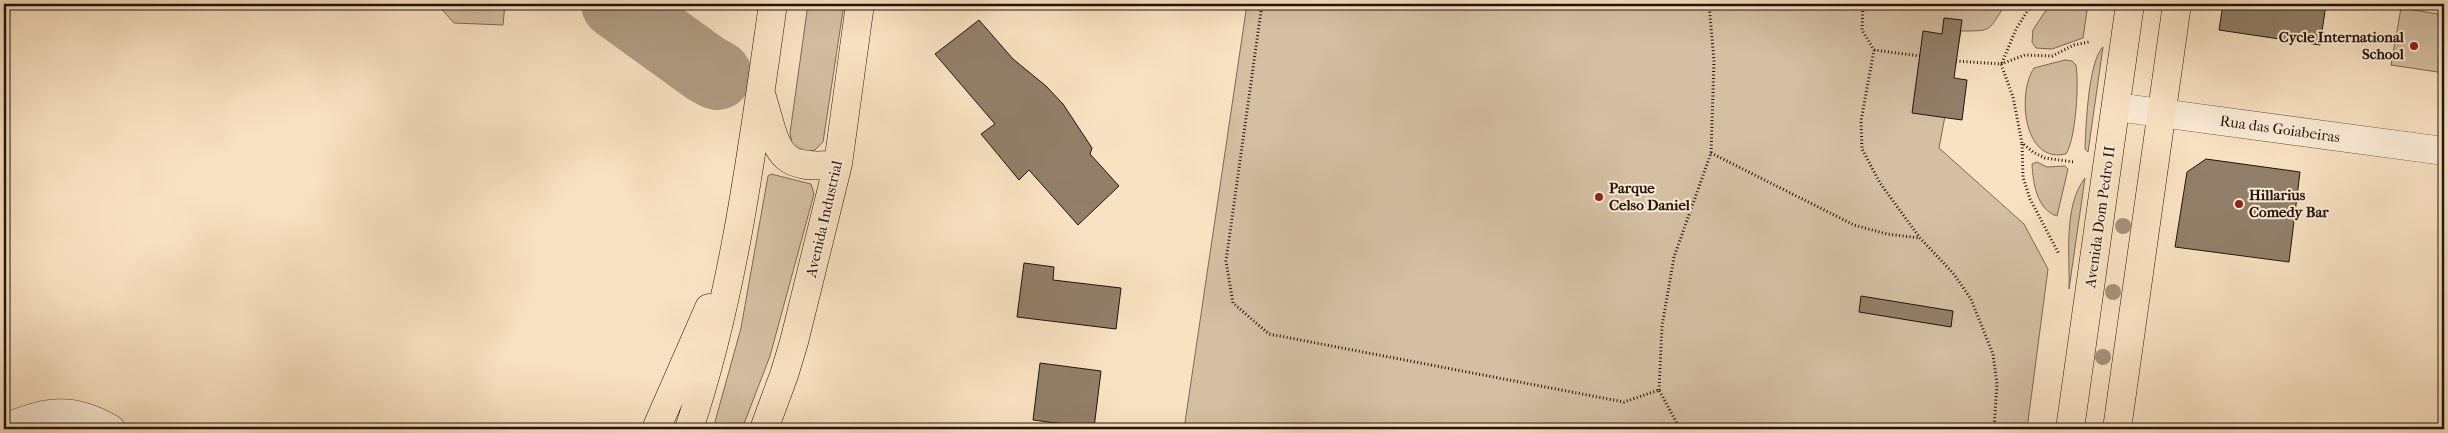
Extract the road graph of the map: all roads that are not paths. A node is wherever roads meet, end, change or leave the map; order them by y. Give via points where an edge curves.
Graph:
1 (773, 4) edge
2 (860, 4) edge
3 (2130, 4) edge
4 (2177, 4) edge
5 (760, 93) junction
6 (2116, 107) junction
7 (2162, 113) junction
8 (2444, 151) edge
9 (838, 164) junction
10 (732, 256) junction
11 (32, 422) edge
12 (4, 429) edge
13 (112, 429) edge
14 (656, 429) edge
15 (689, 429) edge
16 (764, 429) edge
17 (2070, 429) edge
18 (2117, 429) edge

1 - 5 main road
2 - 9 main road, Avenida Industrial
3 - 6 main road, Avenida Dom Pedro II
4 - 7 main road
5 - 9 main road via 784,156 800,165 813,167
5 - 10 main road
6 - 7 street, Rua das Goiabeiras
6 - 17 main road, Avenida Dom Pedro II
7 - 8 street, Rua das Goiabeiras
7 - 18 main road
9 - 16 main road, Avenida Industrial via 794,342
10 - 14 main road
10 - 15 main road via 703,388
11 - 12 street
11 - 13 street via 70,413 92,418

